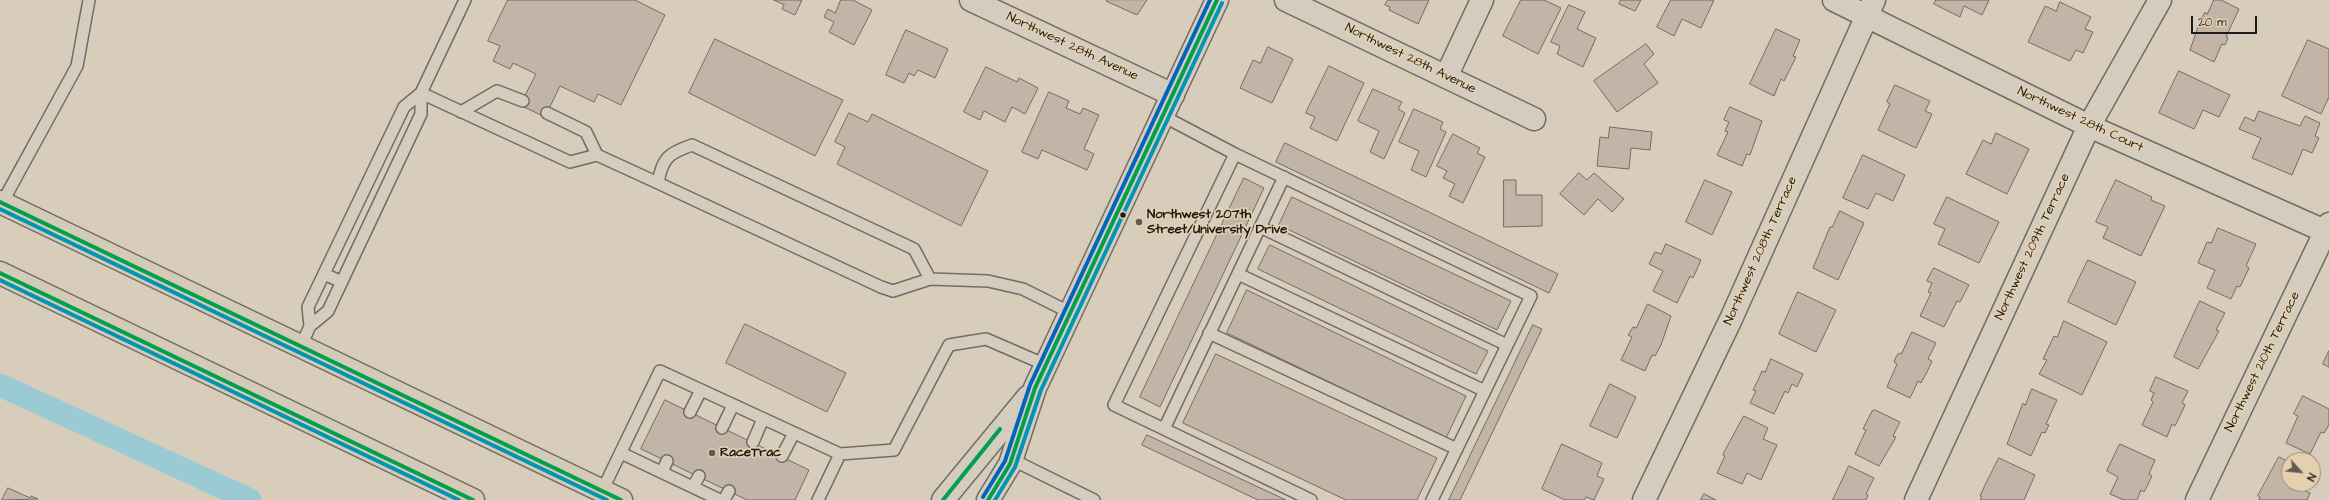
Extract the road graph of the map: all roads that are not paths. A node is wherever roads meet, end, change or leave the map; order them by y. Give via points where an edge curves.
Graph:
1 (89, 0) edge
2 (465, 0) edge
3 (971, 0) edge
4 (1217, 0) edge
5 (1286, 0) edge
6 (1482, 0) edge
7 (1834, 0) edge
8 (2160, 0) edge
9 (1870, 8) edge
10 (1446, 77) junction
11 (421, 93) junction
12 (1173, 95) junction
13 (523, 101) dead end
14 (461, 112) junction
15 (547, 113) dead end
16 (1163, 116) junction
17 (1534, 119) dead end
18 (2089, 126) junction
19 (1235, 154) junction
20 (597, 155) junction
21 (376, 164) junction
22 (393, 173) junction
23 (1284, 177) junction
24 (658, 183) junction
25 (1, 203) edge
26 (1260, 227) junction
27 (2328, 229) edge
28 (0, 273) edge
29 (324, 274) junction
30 (1238, 274) junction
31 (930, 279) junction
32 (342, 282) junction
33 (1071, 313) junction
34 (310, 326) junction
35 (1210, 333) junction
36 (1507, 345) junction
37 (300, 346) junction
38 (1046, 365) junction
39 (1035, 388) junction
40 (701, 390) junction
41 (1485, 391) junction
42 (733, 405) junction
43 (690, 412) dead end
44 (764, 419) junction
45 (722, 428) dead end
46 (1164, 429) junction
47 (794, 433) junction
48 (753, 442) dead end
49 (1457, 449) junction
50 (621, 453) junction
51 (840, 454) junction
52 (782, 456) dead end
53 (1011, 459) junction
54 (667, 461) dead end
55 (662, 472) junction
56 (699, 476) dead end
57 (693, 487) junction
58 (612, 495) edge
59 (473, 500) edge
60 (720, 500) edge
61 (818, 500) edge
62 (943, 500) edge
63 (988, 500) edge
64 (1094, 500) edge
65 (1311, 500) edge
66 (1432, 500) edge
67 (1644, 500) edge
68 (1916, 500) edge
69 (2197, 500) edge

1 - 25 lane via 77,66
2 - 11 lane
3 - 12 street, Northwest 28th Avenue
4 - 12 street
5 - 10 street, Northwest 28th Avenue
6 - 10 street
7 - 9 street, Northwest 28th Court
8 - 18 street, Northwest 209th Terrace
9 - 18 street, Northwest 28th Court
9 - 67 street, Northwest 208th Terrace via 1731,319
10 - 17 street, Northwest 28th Avenue
11 - 14 lane
11 - 21 lane via 404,107
11 - 22 lane via 421,114
12 - 16 street
13 - 14 lane via 497,90
14 - 20 lane via 570,162
15 - 20 lane via 586,132
16 - 19 lane
16 - 33 street
18 - 27 street, Northwest 28th Court
18 - 68 street, Northwest 209th Terrace
19 - 23 lane
19 - 46 lane via 1114,405
20 - 24 lane
21 - 22 lane
21 - 29 lane
22 - 32 lane
23 - 26 lane
23 - 36 lane via 1531,296
24 - 31 lane via 893,291
24 - 31 lane via 661,166 665,161 674,151 692,144 914,249
25 - 37 main road
26 - 30 lane
26 - 36 lane
27 - 69 street, Northwest 210th Terrace
28 - 59 main road
29 - 32 lane
29 - 34 lane via 308,307
30 - 35 lane
30 - 41 lane
31 - 33 lane via 988,281 1023,289
32 - 34 lane via 328,311
33 - 38 street
34 - 37 lane
35 - 46 lane
35 - 49 lane
36 - 41 lane
37 - 58 main road
38 - 39 street
38 - 51 lane via 986,339 949,345 894,450
39 - 53 street
39 - 62 street
40 - 42 lane
40 - 43 lane
40 - 50 lane via 660,371
41 - 49 lane
42 - 44 lane
42 - 45 lane
44 - 47 lane
44 - 48 lane
46 - 65 lane
47 - 51 lane
47 - 52 lane
49 - 66 lane
50 - 55 lane
50 - 58 lane
51 - 61 lane
53 - 63 street
53 - 64 lane
54 - 55 lane
55 - 57 lane
56 - 57 lane
57 - 60 lane

